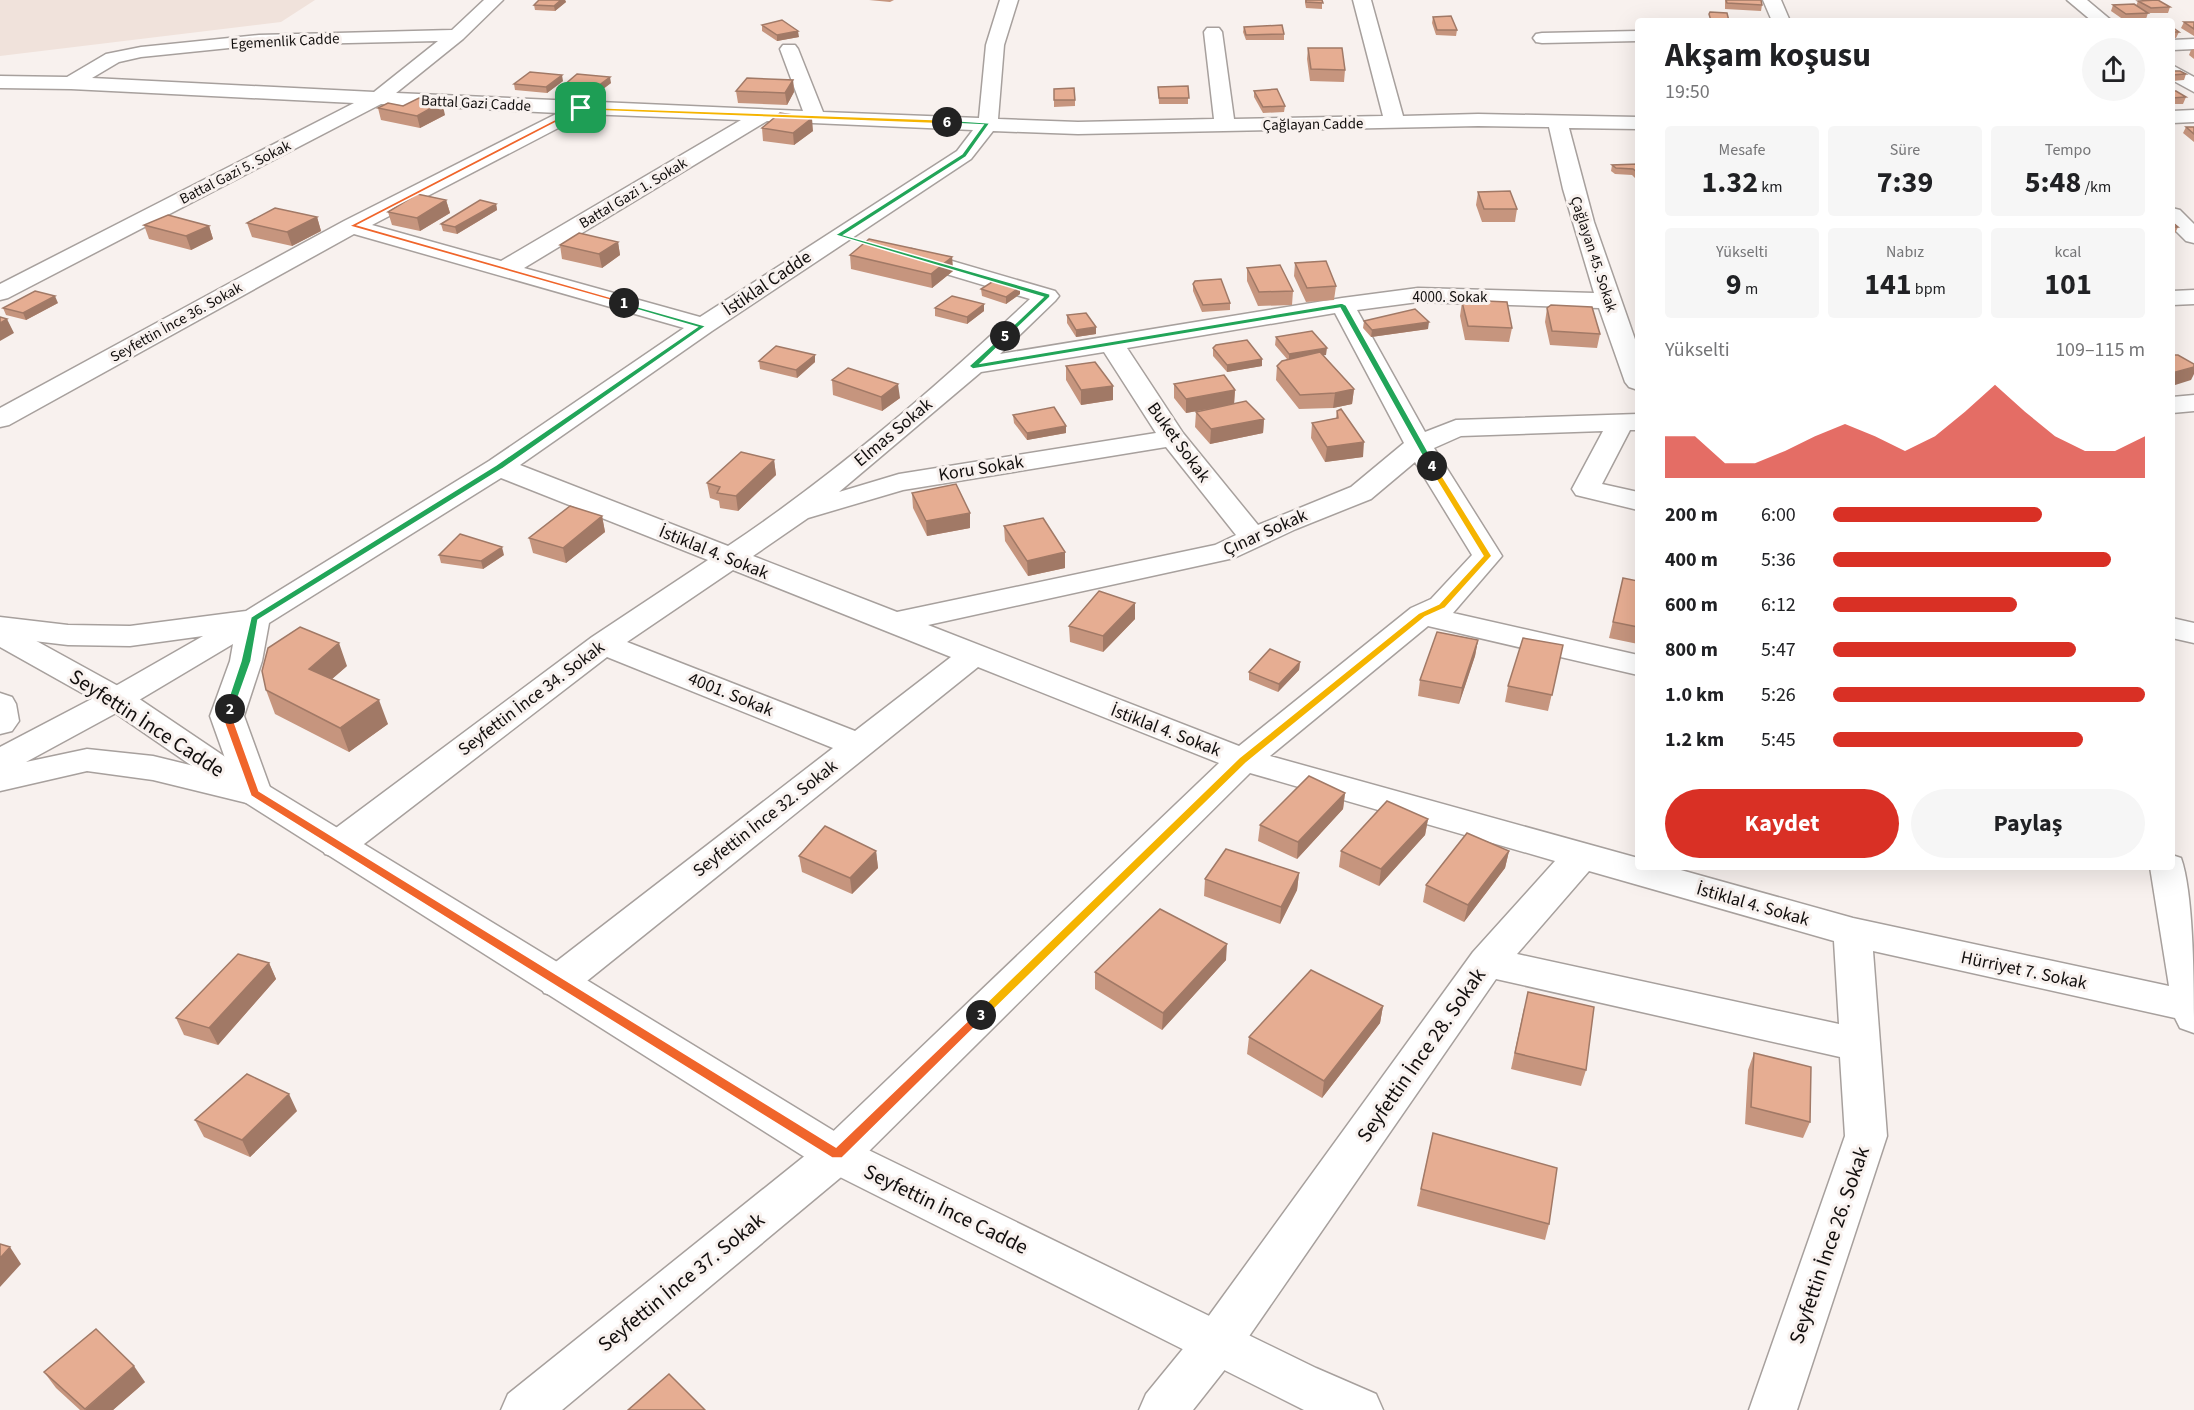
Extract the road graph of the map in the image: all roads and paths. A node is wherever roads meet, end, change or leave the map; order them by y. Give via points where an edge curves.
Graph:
1 (494, 0) edge
2 (1009, 0) edge
3 (1362, 0) edge
4 (1772, 0) edge
5 (2076, 0) edge
6 (1780, 18) edge
7 (2099, 18) edge
8 (1213, 32) dead end
9 (457, 34) junction
10 (1635, 36) edge
11 (1542, 38) dead end
12 (272, 40) junction
13 (2175, 45) edge
14 (2194, 45) edge
15 (789, 49) dead end
16 (243, 61) dead end
17 (2175, 73) edge
18 (224, 75) dead end
19 (0, 82) edge
20 (71, 83) junction
21 (2194, 86) edge
22 (205, 90) junction
23 (378, 98) junction
24 (581, 108) junction
25 (762, 116) junction
26 (2194, 116) edge
27 (2175, 117) edge
28 (816, 119) junction
29 (987, 123) junction
30 (1395, 123) junction
31 (1558, 123) junction
32 (1635, 123) edge
33 (1225, 126) junction
34 (2175, 218) edge
35 (352, 226) junction
36 (839, 235) junction
37 (2194, 236) edge
38 (505, 269) junction
39 (0, 293) edge
40 (2194, 297) edge
41 (2175, 298) edge
42 (1609, 301) junction
43 (1342, 305) junction
44 (702, 326) junction
45 (1111, 343) junction
46 (973, 366) junction
47 (1635, 374) edge
48 (2194, 403) edge
49 (2175, 405) edge
50 (0, 419) edge
51 (1630, 422) edge
52 (1173, 438) junction
53 (1419, 445) junction
54 (499, 467) junction
55 (1635, 500) edge
56 (794, 515) junction
57 (1253, 537) junction
58 (730, 559) junction
59 (1422, 615) junction
60 (254, 619) junction
61 (892, 623) junction
62 (0, 627) edge
63 (2175, 629) edge
64 (2194, 633) edge
65 (0, 634) edge
66 (603, 644) junction
67 (973, 655) junction
68 (1635, 664) edge
69 (117, 699) junction
70 (0, 704) edge
71 (0, 723) edge
72 (858, 745) junction
73 (1243, 760) junction
74 (0, 761) edge
75 (0, 779) edge
76 (255, 793) junction
77 (338, 845) junction
78 (1581, 856) junction
79 (2169, 870) edge
80 (1853, 932) junction
81 (1487, 962) junction
82 (558, 982) junction
83 (2193, 1010) edge
84 (1860, 1045) junction
85 (837, 1155) junction
86 (1217, 1343) junction
87 (525, 1410) edge
88 (1163, 1410) edge
89 (1359, 1410) edge
90 (1773, 1410) edge

1 - 9 street
2 - 29 street, İstiklal Cadde via 995,45
3 - 30 street
4 - 6 street
5 - 7 street
8 - 33 street
9 - 12 street, Egemenlik Cadde
9 - 23 street, Battal Gazi 5. Sokak
10 - 11 street
12 - 16 street
12 - 20 street, Egemenlik Cadde via 141,52 113,58
13 - 14 street
15 - 28 street
17 - 21 street
18 - 22 street
19 - 20 street, Battal Gazi Cadde
20 - 22 street, Battal Gazi Cadde
22 - 23 street, Battal Gazi Cadde
23 - 24 street, Battal Gazi Cadde
23 - 39 street, Battal Gazi 5. Sokak
24 - 25 street, Battal Gazi Cadde
24 - 35 street, Seyfettin İnce 36. Sokak
25 - 28 street, Battal Gazi Cadde
25 - 38 street, Battal Gazi 1. Sokak
26 - 27 street
28 - 29 street, Battal Gazi Cadde
29 - 33 street, Çağlayan Cadde via 1078,128
29 - 36 street, İstiklal Cadde via 964,155
30 - 31 street, Çağlayan Cadde
30 - 33 street, Çağlayan Cadde
31 - 32 street, Çağlayan Cadde
31 - 42 street, Çağlayan 45. Sokak via 1567,170
34 - 37 street
35 - 38 street
35 - 50 street, Seyfettin İnce 36. Sokak
36 - 44 street, İstiklal Cadde
36 - 46 street, Elmas Sokak via 1047,296
38 - 44 street
40 - 41 street
42 - 43 street, 4000. Sokak via 1418,295
42 - 47 street, Çağlayan 45. Sokak
43 - 45 street, 4000. Sokak
43 - 53 street
44 - 54 street, İstiklal Cadde
45 - 46 street, 4000. Sokak
45 - 52 street, Buket Sokak
46 - 56 street, Elmas Sokak
48 - 49 street
51 - 53 street, Çınar Sokak via 1456,428
51 - 55 street via 1586,489
52 - 56 street, Koru Sokak via 899,482
52 - 57 street, Buket Sokak
53 - 57 street, Çınar Sokak via 1361,493
53 - 59 street, Seyfettin İnce 37. Sokak via 1487,556 1442,606
54 - 58 street, İstiklal 4. Sokak
54 - 60 street, İstiklal Cadde
56 - 58 street, Elmas Sokak
57 - 61 street, Çınar Sokak via 1224,552
58 - 61 street, İstiklal 4. Sokak
58 - 66 street, Seyfettin İnce 34. Sokak
59 - 68 street
59 - 73 street, Seyfettin İnce 37. Sokak
60 - 62 street via 130,636 68,635
60 - 69 street, İstiklal Cadde
60 - 76 street via 246,661 227,716
61 - 67 street, İstiklal 4. Sokak
63 - 64 street
65 - 69 street, Seyfettin İnce Cadde
66 - 72 street, 4001. Sokak
66 - 77 street, Seyfettin İnce 34. Sokak
67 - 72 street, Seyfettin İnce 32. Sokak
67 - 73 street, İstiklal 4. Sokak
69 - 74 street, İstiklal Cadde
69 - 76 street, Seyfettin İnce Cadde
70 - 71 street
72 - 82 street, Seyfettin İnce 32. Sokak
73 - 78 street, İstiklal 4. Sokak
73 - 85 street, Seyfettin İnce 37. Sokak
75 - 76 street via 87,760 153,768
76 - 77 street, Seyfettin İnce Cadde
77 - 82 street, Seyfettin İnce Cadde
78 - 80 street, İstiklal 4. Sokak
78 - 81 street
79 - 83 street
80 - 83 street, Hürriyet 7. Sokak
80 - 84 street, Seyfettin İnce 26. Sokak
81 - 84 street, Seyfettin İnce 28. Sokak
81 - 86 street, Seyfettin İnce 28. Sokak
82 - 85 street, Seyfettin İnce Cadde
84 - 90 street, Seyfettin İnce 26. Sokak via 1866,1136
85 - 86 street, Seyfettin İnce Cadde
85 - 87 street, Seyfettin İnce 37. Sokak
86 - 88 street, Seyfettin İnce 28. Sokak
86 - 89 street, Seyfettin İnce Cadde

